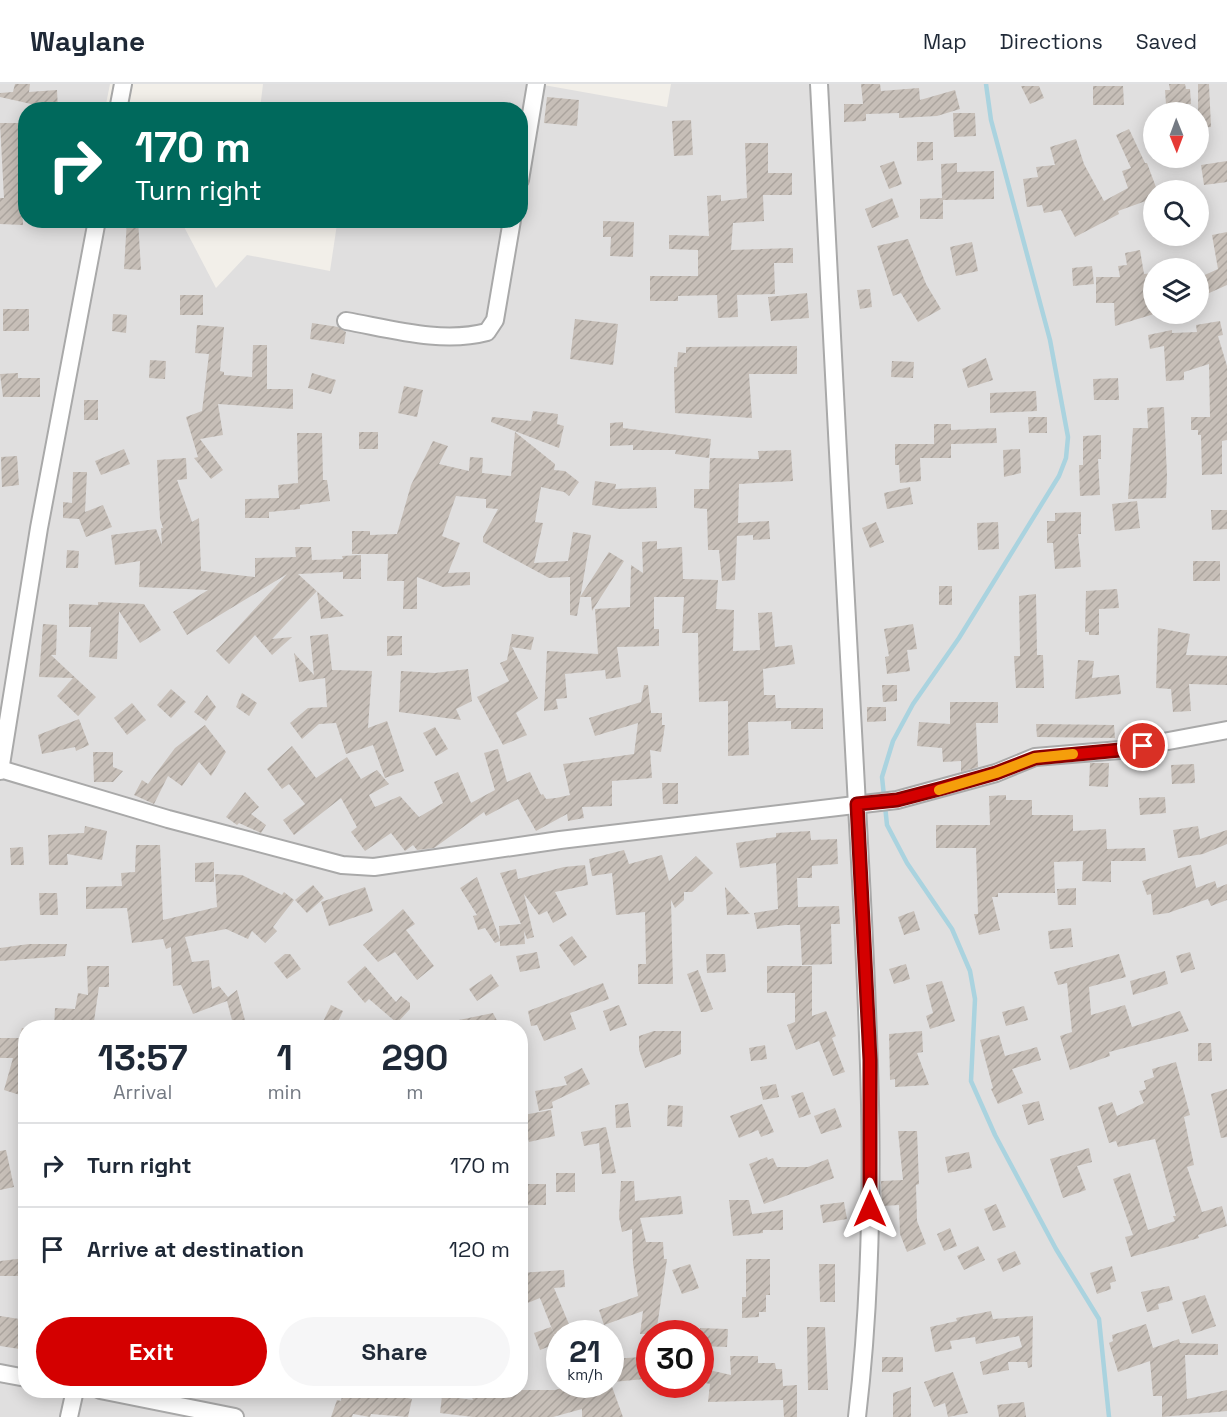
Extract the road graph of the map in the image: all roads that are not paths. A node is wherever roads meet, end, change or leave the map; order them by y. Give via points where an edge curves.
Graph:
1 (123, 84) edge
2 (536, 84) edge
3 (819, 84) edge
4 (120, 102) edge
5 (528, 132) edge
6 (95, 228) edge
7 (511, 228) edge
8 (346, 321) dead end
9 (1227, 730) edge
10 (0, 770) edge
11 (863, 804) junction
12 (0, 1373) edge
13 (18, 1376) edge
14 (73, 1398) edge
15 (140, 1398) edge
16 (229, 1416) edge
17 (69, 1417) edge
18 (856, 1417) edge

1 - 4 street
2 - 5 street
3 - 11 street
6 - 10 street via 39,528
7 - 8 street via 495,320 487,332 471,336 421,334
9 - 11 street via 1120,750 1035,758 897,800
10 - 11 street via 168,819 358,867
11 - 18 street via 870,1232
12 - 13 street
14 - 17 street
15 - 16 street

